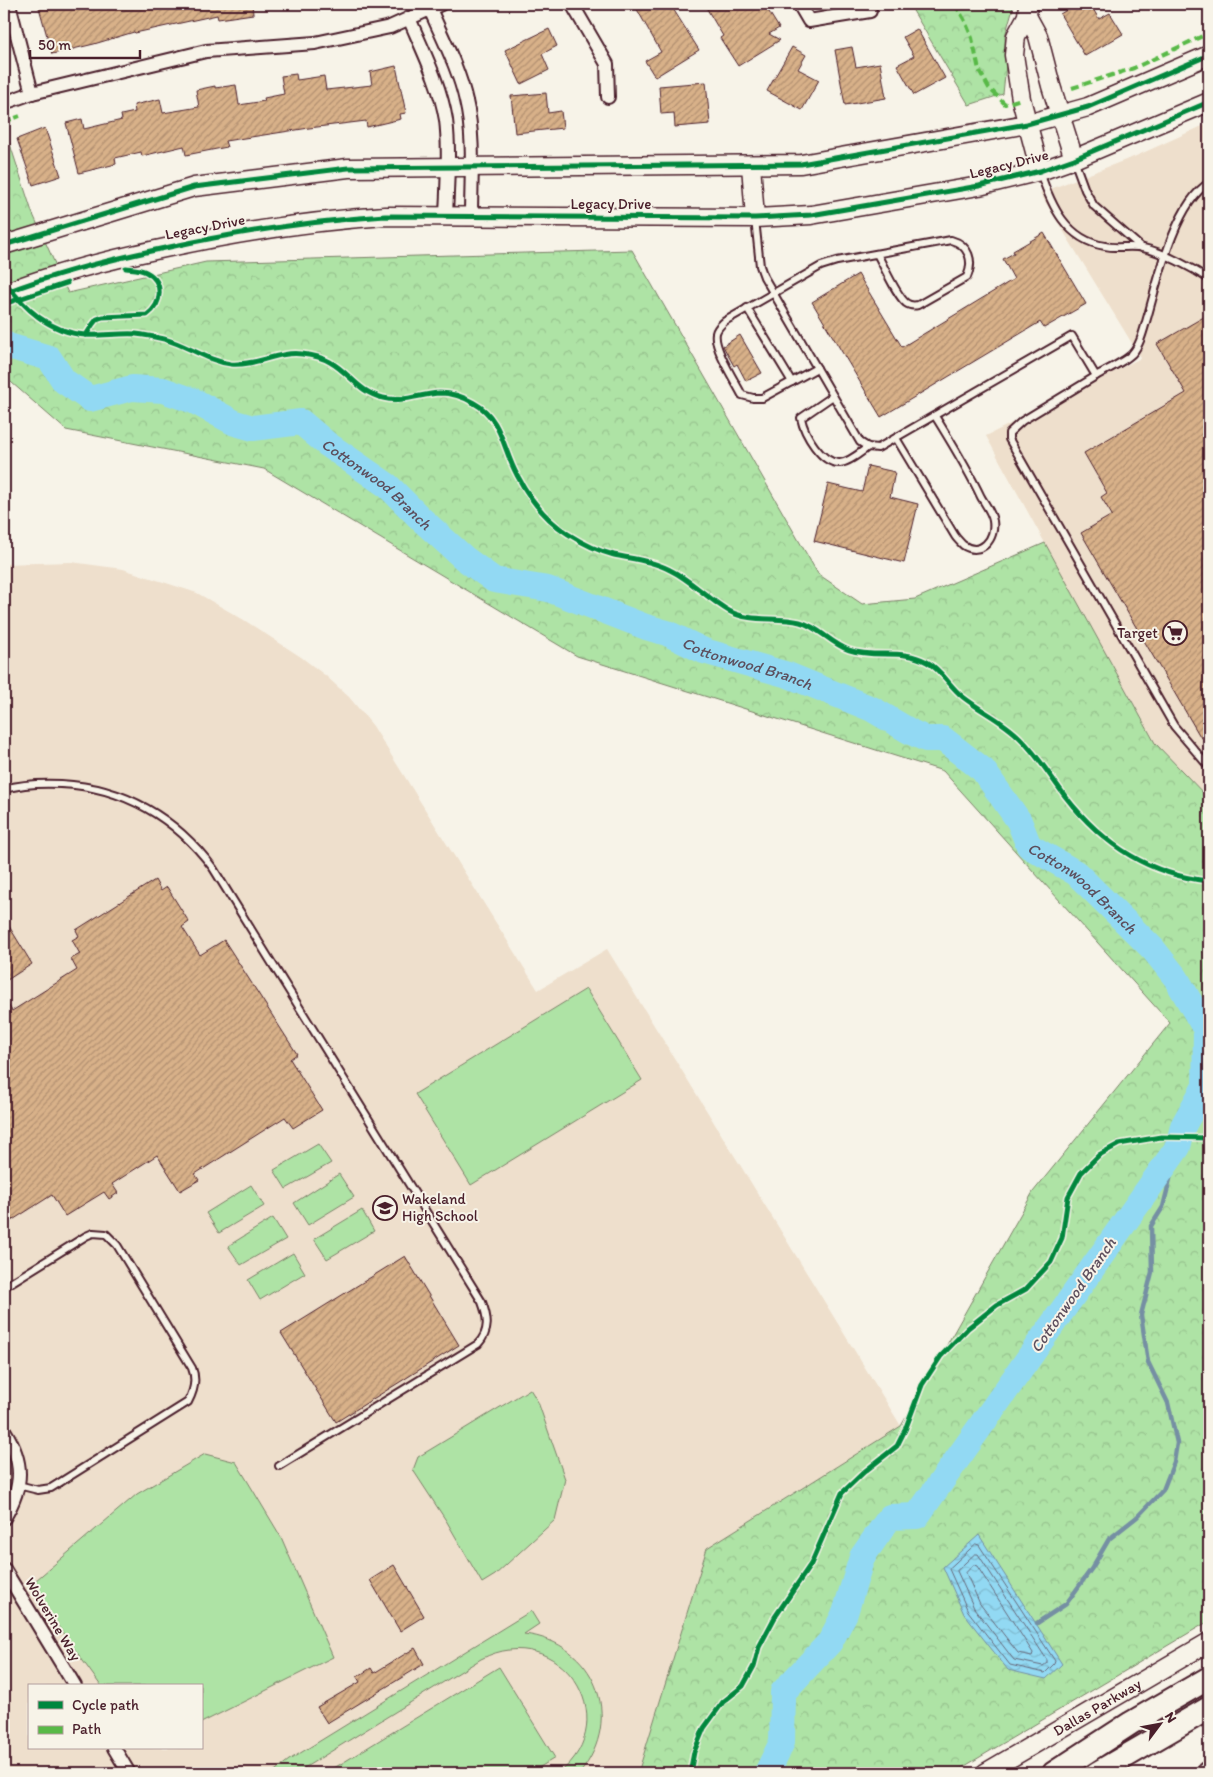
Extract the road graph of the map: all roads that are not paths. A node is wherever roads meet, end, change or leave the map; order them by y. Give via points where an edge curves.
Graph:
1 (9, 4) edge
2 (572, 4) edge
3 (799, 4) edge
4 (436, 6) edge
5 (1027, 10) edge
6 (870, 12) dead end
7 (409, 18) junction
8 (1209, 56) edge
9 (32, 92) junction
10 (608, 97) dead end
11 (1209, 102) edge
12 (4, 103) edge
13 (1060, 115) junction
14 (1027, 124) junction
15 (1074, 159) junction
16 (751, 164) junction
17 (447, 168) junction
18 (471, 168) junction
19 (1040, 171) junction
20 (1209, 183) edge
21 (471, 216) junction
22 (446, 217) junction
23 (755, 218) junction
24 (4, 245) edge
25 (1142, 248) junction
26 (877, 254) junction
27 (1165, 257) junction
28 (1209, 279) edge
29 (4, 293) edge
30 (773, 293) junction
31 (747, 308) junction
32 (817, 368) junction
33 (1096, 376) junction
34 (792, 382) junction
35 (833, 396) junction
36 (935, 416) junction
37 (896, 438) junction
38 (868, 447) junction
39 (1209, 767) edge
40 (4, 789) edge
41 (4, 1286) edge
42 (4, 1430) edge
43 (279, 1466) dead end
44 (18, 1485) junction
45 (4, 1518) edge
46 (4, 1569) edge
47 (1209, 1642) edge
48 (1209, 1678) edge
49 (74, 1684) edge
50 (1209, 1708) edge
51 (115, 1750) edge
52 (129, 1773) edge
53 (985, 1773) edge
54 (1054, 1773) edge
55 (1097, 1773) edge

1 - 9 street
2 - 10 street via 607,64
3 - 6 street via 809,21
4 - 7 street
4 - 18 street via 467,102
5 - 13 main road via 1038,36
5 - 14 main road via 1016,36 1014,55
7 - 9 street via 390,27 315,43 206,51
7 - 17 street via 440,97 448,139
8 - 13 main road via 1088,107
9 - 12 street
11 - 15 main road, Legacy Drive
13 - 14 main road
13 - 15 main road
14 - 16 main road via 801,164
14 - 19 main road
15 - 19 main road, Legacy Drive
15 - 25 lane via 1094,206
16 - 18 main road
16 - 23 main road
17 - 18 main road
17 - 22 street
17 - 24 main road via 348,168 194,187
18 - 21 street
19 - 23 main road, Legacy Drive via 979,186 812,215
19 - 25 lane via 1052,204 1071,230 1098,245
20 - 27 lane via 1202,187 1179,218
21 - 22 main road, Legacy Drive
21 - 23 main road, Legacy Drive
22 - 29 main road, Legacy Drive via 341,219 245,232 120,258
23 - 30 lane via 760,266
25 - 27 lane
26 - 26 lane via 951,240 964,247 971,260 970,269 967,277 913,306 901,298
26 - 30 lane via 821,266
27 - 28 lane
27 - 33 lane via 1138,344 1131,355
30 - 31 lane
30 - 32 lane
31 - 34 lane
31 - 34 lane via 718,327 716,335 718,347 742,395 762,398
32 - 34 lane
32 - 35 lane
33 - 36 lane via 1072,336
33 - 39 lane via 1022,421 1009,432 1009,439 1174,726
35 - 38 lane via 860,442
35 - 38 lane via 801,418 811,442 829,461 841,463
36 - 37 lane
36 - 37 lane via 993,519 990,542 983,546 964,546 955,536
37 - 38 lane via 878,448
40 - 43 lane via 48,783 102,789 149,808 171,823 197,848 482,1302 488,1324 485,1336 478,1344
41 - 44 lane via 86,1236 106,1234 117,1245 192,1368 195,1380 188,1402 51,1488 38,1490
42 - 44 street via 16,1452
44 - 45 street
46 - 49 street, Wolverine Way
47 - 53 main road, Dallas Parkway
48 - 54 highway
50 - 55 highway
51 - 52 street

